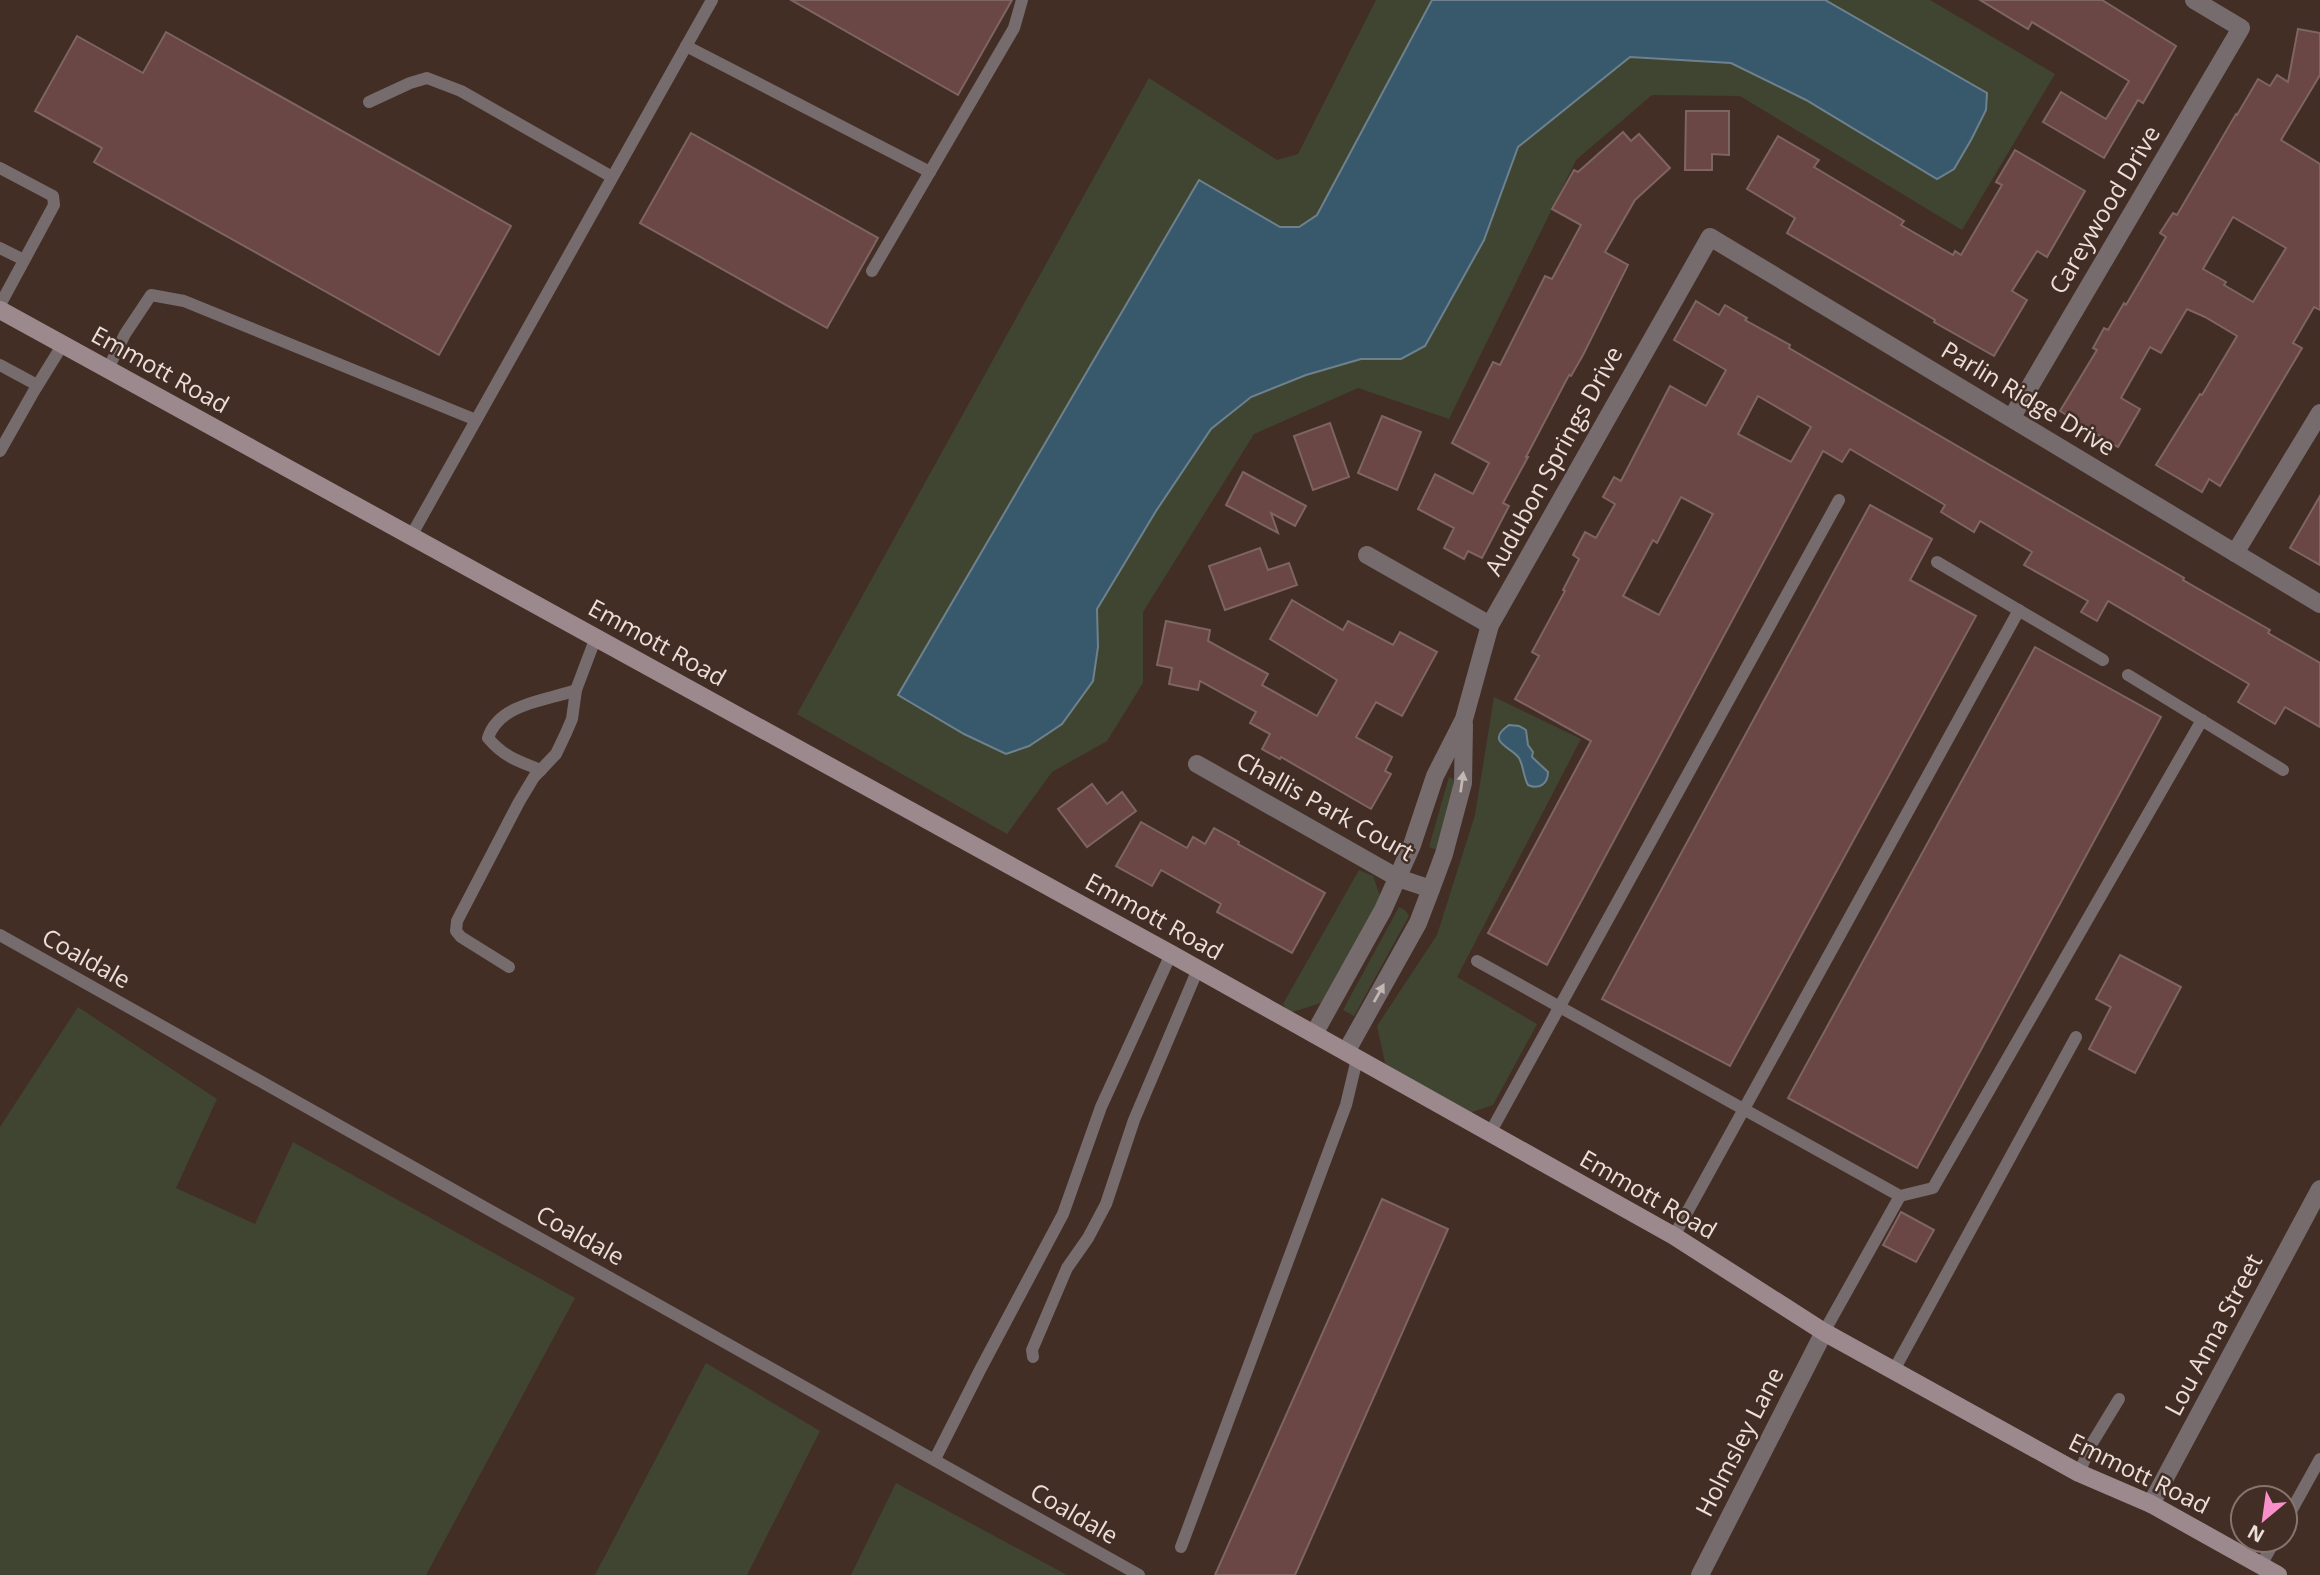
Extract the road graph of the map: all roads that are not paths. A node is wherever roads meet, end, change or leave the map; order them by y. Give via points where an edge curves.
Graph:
1 (712, 0) edge
2 (1022, 0) edge
3 (2194, 0) edge
4 (686, 46) junction
5 (369, 102) dead end
6 (0, 168) edge
7 (930, 172) junction
8 (612, 177) junction
9 (1710, 236) joint
10 (0, 248) edge
11 (24, 260) junction
12 (872, 271) dead end
13 (0, 307) edge
14 (63, 344) junction
15 (0, 365) edge
16 (108, 369) junction
17 (37, 385) junction
18 (2320, 413) edge
19 (2012, 417) junction
20 (476, 420) junction
21 (0, 451) edge
22 (1839, 500) dead end
23 (411, 536) junction
24 (2235, 553) junction
25 (1367, 555) dead end
26 (1937, 562) dead end
27 (2320, 604) edge
28 (2019, 610) junction
29 (1490, 625) junction
30 (596, 637) junction
31 (2103, 660) dead end
32 (2128, 675) dead end
33 (576, 690) junction
34 (1464, 719) junction
35 (2202, 720) junction
36 (1197, 764) dead end
37 (541, 770) junction
38 (2283, 770) dead end
39 (1398, 878) junction
40 (1431, 890) junction
41 (0, 935) edge
42 (1171, 954) junction
43 (1477, 961) dead end
44 (509, 967) dead end
45 (1198, 970) junction
46 (1560, 1007) junction
47 (1314, 1034) junction
48 (2076, 1037) dead end
49 (1352, 1055) junction
50 (1744, 1109) junction
51 (1490, 1133) junction
52 (2320, 1189) edge
53 (1900, 1196) junction
54 (1674, 1236) junction
55 (1824, 1332) junction
56 (1033, 1357) dead end
57 (1894, 1370) junction
58 (2119, 1399) dead end
59 (935, 1459) junction
60 (2320, 1459) edge
61 (2079, 1473) junction
62 (2299, 1497) edge
63 (2151, 1504) junction
64 (1181, 1547) dead end
65 (2267, 1554) edge
66 (2261, 1565) junction
67 (1139, 1575) edge
68 (1700, 1575) edge
69 (2278, 1575) edge

1 - 4 lane
2 - 7 lane via 1014,28
3 - 19 street, Careywood Drive via 2241,28
4 - 7 lane
4 - 8 lane
5 - 8 lane via 427,78 461,91
6 - 11 lane via 53,196 54,205
7 - 12 lane
8 - 20 lane
9 - 19 street, Parlin Ridge Drive
9 - 29 street, Audubon Springs Drive
10 - 11 lane
11 - 13 lane
13 - 14 street, Emmott Road
14 - 16 street, Emmott Road
14 - 17 lane
15 - 17 lane
16 - 20 lane via 151,295 184,301
16 - 23 street, Emmott Road
17 - 21 lane
18 - 24 street
19 - 24 street, Parlin Ridge Drive
20 - 23 lane
22 - 46 lane
23 - 30 street, Emmott Road
24 - 27 street, Parlin Ridge Drive
25 - 29 street
26 - 28 lane
28 - 31 lane
28 - 50 lane
29 - 34 street, Audubon Springs Drive
30 - 33 lane
30 - 42 street, Emmott Road
32 - 35 lane
33 - 37 lane via 566,733
33 - 37 lane via 532,702 492,725 488,738 499,751
34 - 39 street, Audubon Springs Drive via 1435,776
40 -> 34 street, Audubon Springs Drive via 1463,783
35 - 38 lane
35 - 53 lane via 1933,1188
36 - 39 street, Challis Park Court
37 - 44 lane via 519,802 457,921 461,937
39 - 40 street, Challis Park Court
39 - 47 street, Audubon Springs Drive
49 -> 40 street, Audubon Springs Drive
41 - 59 lane, Coaldale
42 - 45 street, Emmott Road
42 - 59 lane via 1101,1107 1063,1214
43 - 46 lane
45 - 47 street, Emmott Road
45 - 56 lane via 1134,1120 1106,1204 1067,1268
46 - 50 lane
46 - 51 lane
47 - 49 street, Emmott Road
48 - 57 lane
49 - 51 street, Emmott Road
49 - 64 lane via 1346,1105
50 - 53 lane
50 - 54 lane
51 - 54 street, Emmott Road
52 - 63 street, Lou Anna Street
53 - 55 lane
54 - 55 street, Emmott Road
55 - 57 street, Emmott Road
55 - 68 street, Holmsley Lane
57 - 61 street, Emmott Road
58 - 61 lane
59 - 67 lane, Coaldale
60 - 62 lane
61 - 63 street, Emmott Road
63 - 66 street, Emmott Road
65 - 66 lane
66 - 69 street, Emmott Road

